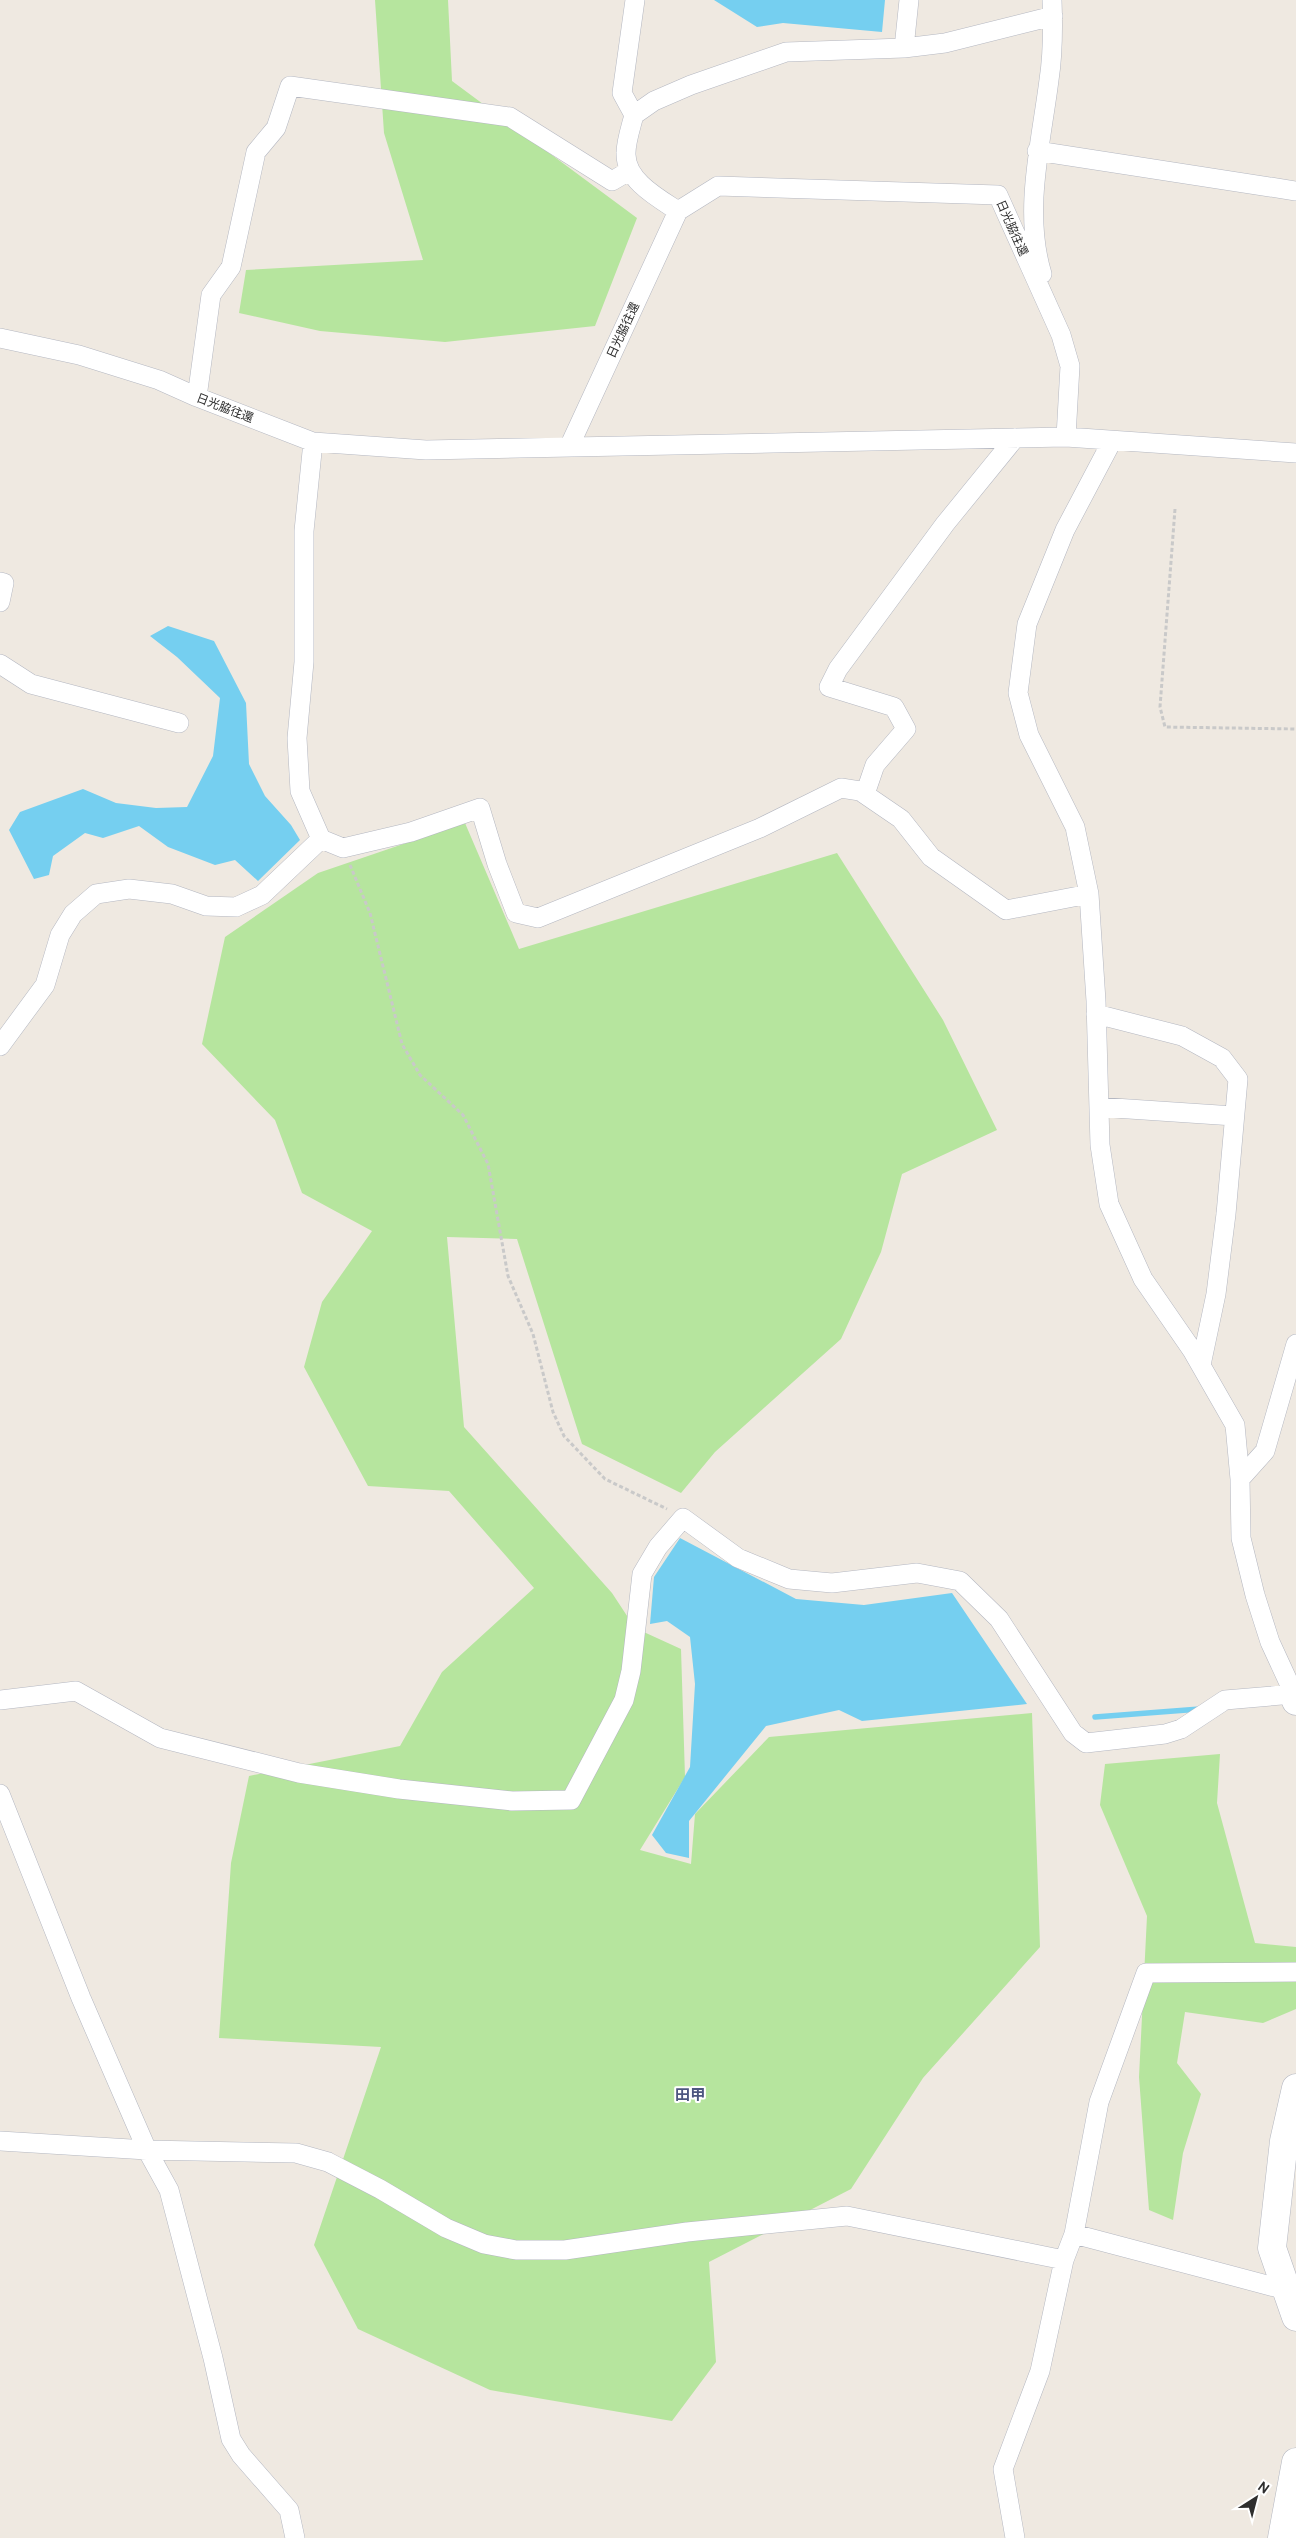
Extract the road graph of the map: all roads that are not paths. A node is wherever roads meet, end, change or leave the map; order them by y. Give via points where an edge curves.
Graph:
1 (635, 0) edge
2 (909, 0) edge
3 (1053, 8) edge
4 (904, 48) junction
5 (634, 115) junction
6 (1037, 151) junction
7 (629, 171) junction
8 (1296, 191) edge
9 (678, 210) junction
10 (1061, 335) junction
11 (0, 338) edge
12 (196, 398) junction
13 (1015, 438) junction
14 (1066, 438) junction
15 (1112, 441) junction
16 (313, 442) junction
17 (570, 448) junction
18 (1296, 453) edge
19 (0, 582) edge
20 (0, 602) edge
21 (0, 664) edge
22 (178, 723) dead end
23 (865, 794) junction
24 (321, 839) junction
25 (1089, 894) junction
26 (1096, 1014) junction
27 (0, 1046) edge
28 (1099, 1107) junction
29 (1234, 1116) junction
30 (1296, 1344) edge
31 (1201, 1365) junction
32 (1240, 1479) junction
33 (1294, 1692) edge
34 (0, 1700) edge
35 (0, 1794) edge
36 (1296, 1972) edge
37 (1296, 2088) edge
38 (0, 2141) edge
39 (147, 2150) junction
40 (1074, 2234) junction
41 (1064, 2260) junction
42 (1286, 2290) junction
43 (1296, 2317) edge
44 (1296, 2462) edge
45 (295, 2538) edge
46 (1015, 2538) edge
47 (1282, 2538) edge

1 - 5 street via 622,93
2 - 4 street
3 - 4 street via 945,43
3 - 6 street via 1050,79
4 - 5 street via 786,52 690,85 654,101
5 - 7 street via 626,153
6 - 8 street
6 - 10 street via 1035,216 1038,262
7 - 9 street via 659,199
7 - 12 street via 612,181 510,117 290,86 276,128 256,152 231,267 211,295
9 - 10 street, 日光脇往還 via 718,186 998,195
9 - 17 street, 日光脇往還
10 - 14 street, 日光脇往還 via 1070,366
11 - 12 street, 日光脇往還 via 79,355 159,380
12 - 16 street, 日光脇往還
13 - 14 street
13 - 17 street
13 - 23 street via 945,524 838,668 829,686 894,707 906,729 875,765
14 - 15 street
15 - 18 street
15 - 25 street via 1065,530 1027,624 1018,693 1029,735 1075,827
16 - 17 street, 日光脇往還 via 426,450
16 - 24 street via 304,531 304,662 297,738 300,791
19 - 20 street via 4,584
21 - 22 street via 31,684
23 - 24 street via 841,788 760,828 538,918 516,913 480,808 411,832 343,848
23 - 25 street via 901,819 931,857 1006,910
24 - 27 street via 262,895 236,908 206,906 172,894 129,890 96,894 73,914 60,936 44,985
25 - 26 street
26 - 28 street
26 - 29 street via 1182,1036 1222,1058 1238,1078
28 - 29 street
28 - 31 street via 1100,1145 1109,1204 1143,1279
29 - 31 street via 1216,1294
30 - 32 street via 1265,1451
31 - 32 street via 1235,1425
32 - 33 street via 1241,1538 1255,1595 1270,1642
33 - 34 street via 1225,1700 1181,1729 1165,1734 1086,1743 1073,1734 999,1619 960,1581 917,1573 832,1583 789,1580 738,1558 683,1518 658,1547 642,1574 631,1671 624,1700 571,1800 512,1801 400,1789 299,1773 160,1738 76,1691
35 - 39 street via 80,1998
36 - 40 street via 1146,1973 1099,2102
37 - 42 street via 1284,2141 1272,2248
38 - 39 street
39 - 41 street via 296,2153 312,2157 380,2189 446,2228 484,2244 516,2250 565,2250 687,2232 847,2216
39 - 45 street via 169,2190 231,2438 241,2455 289,2510
40 - 41 street
40 - 42 street
41 - 46 street via 1040,2371 1003,2469
42 - 43 street
44 - 47 street

